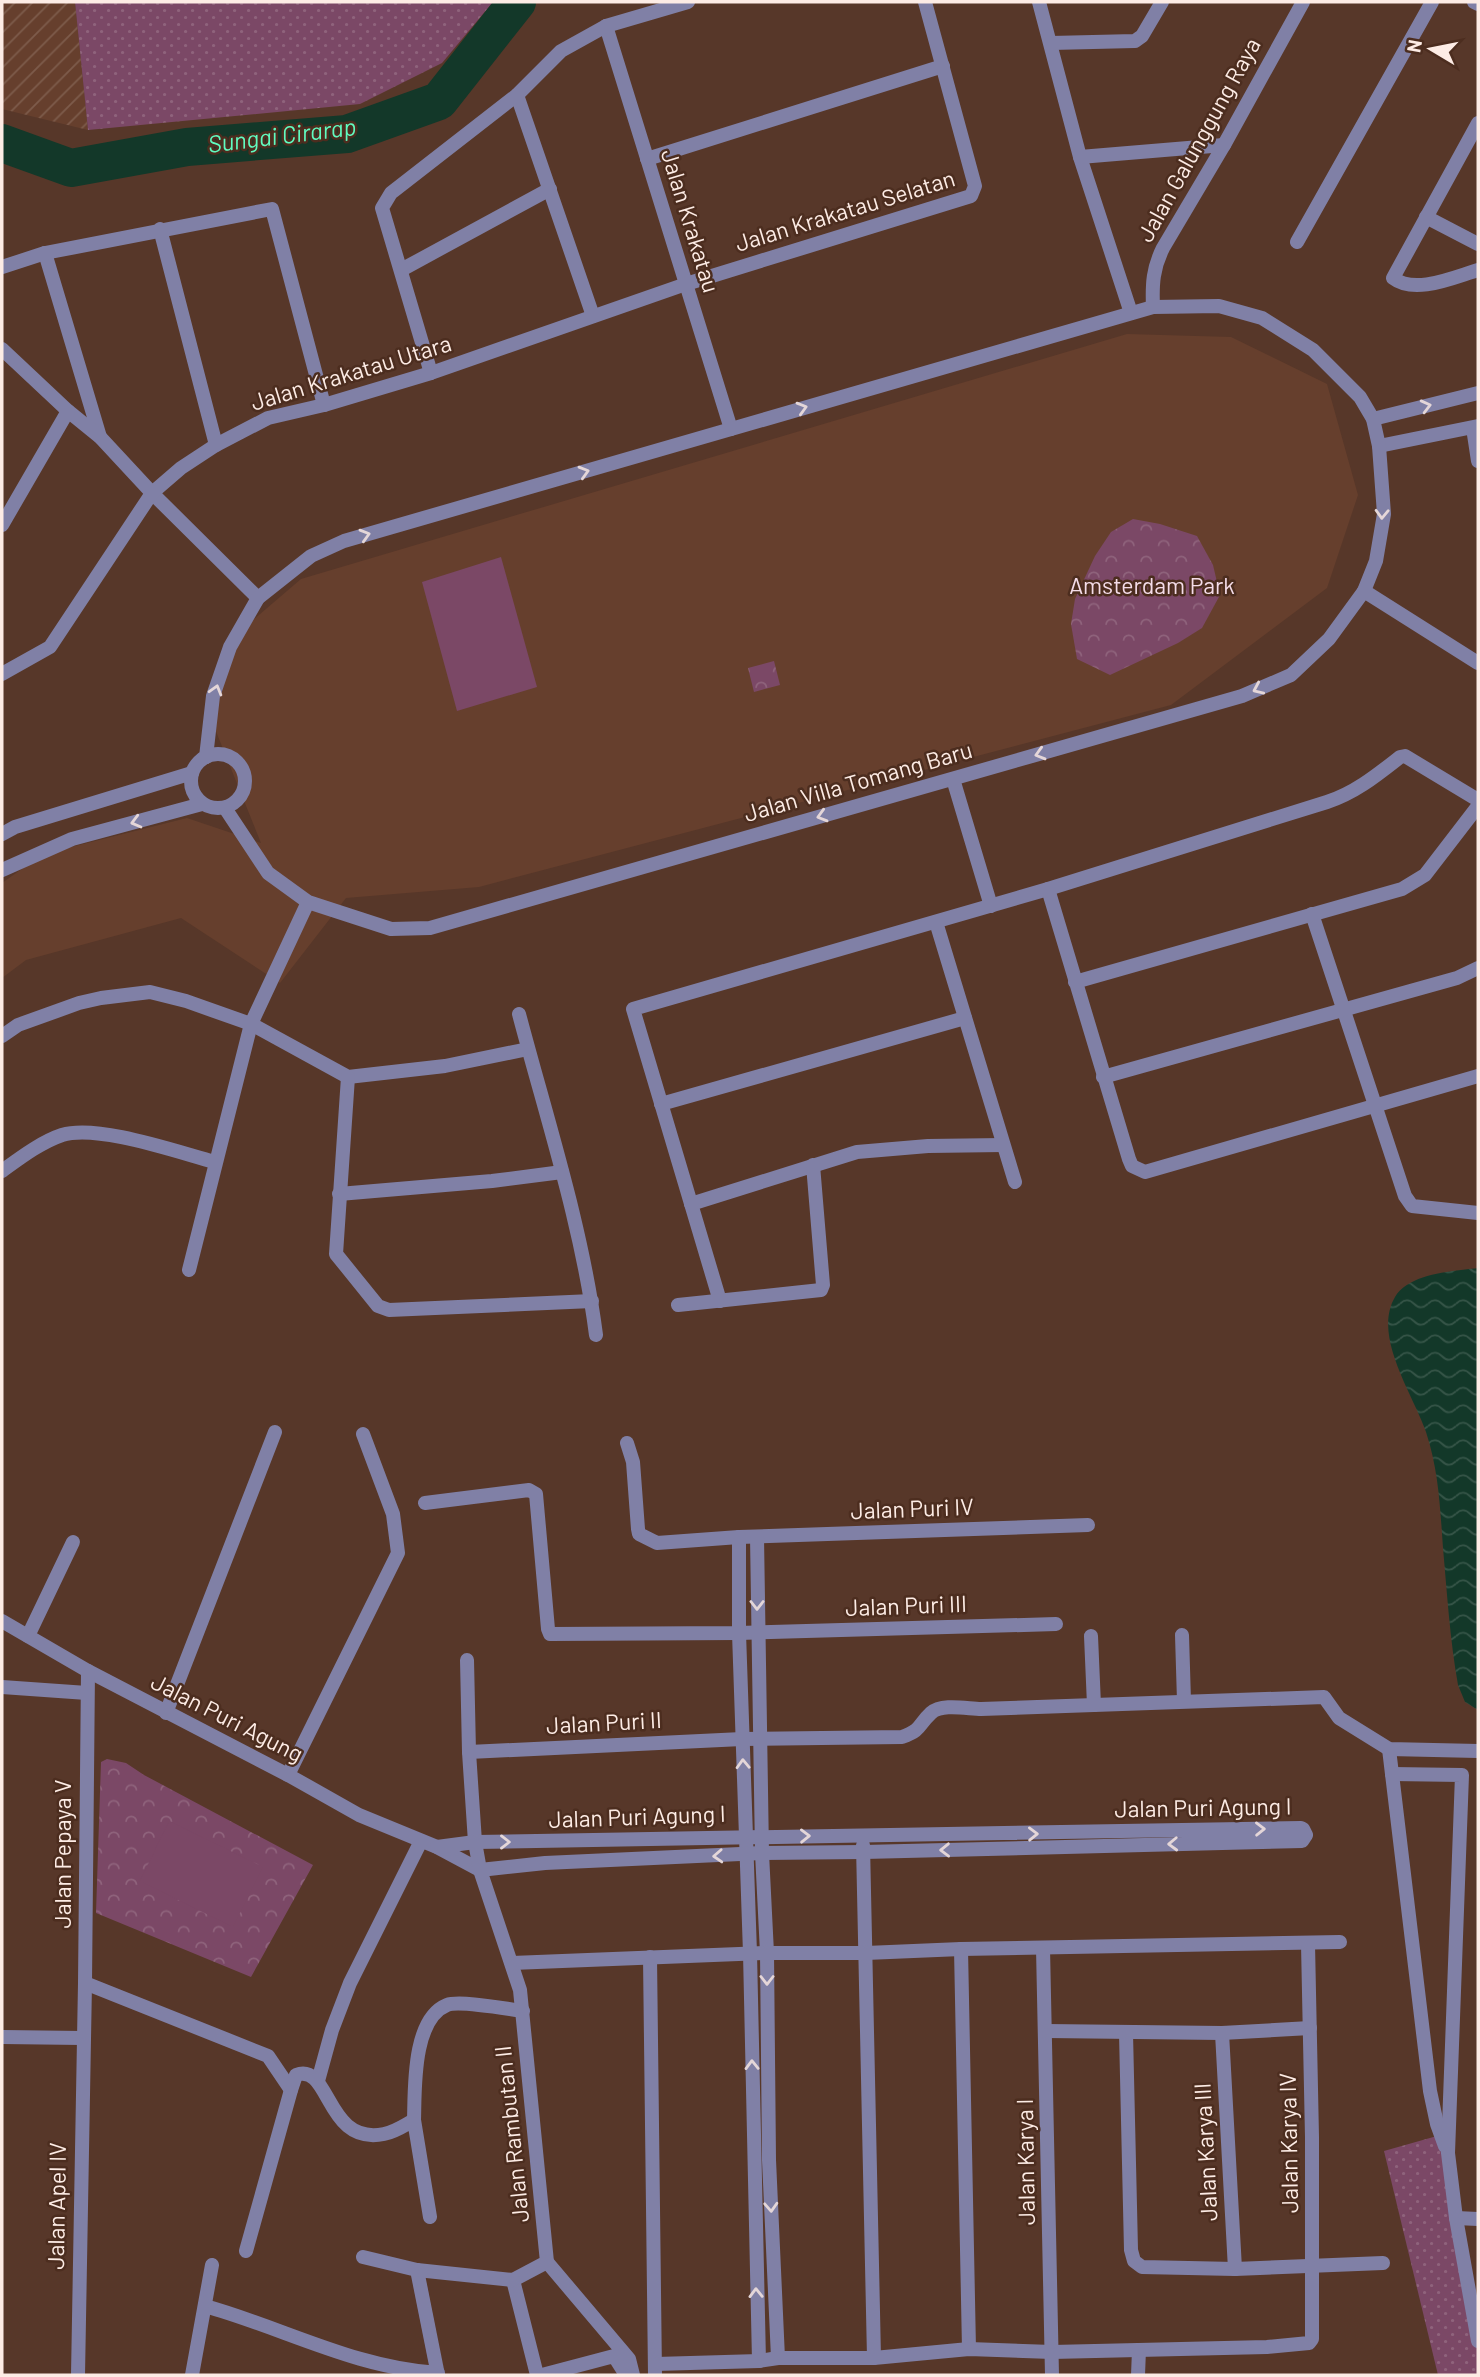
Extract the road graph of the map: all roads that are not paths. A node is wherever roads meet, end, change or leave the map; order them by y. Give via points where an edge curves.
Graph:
1 (688, 2) edge
2 (925, 2) edge
3 (1162, 2) edge
4 (1303, 2) edge
5 (1432, 2) edge
6 (1042, 5) edge
7 (606, 26) junction
8 (1051, 43) junction
9 (943, 66) junction
10 (517, 95) junction
11 (1478, 124) edge
12 (1224, 145) junction
13 (1080, 157) junction
14 (647, 159) junction
15 (550, 189) junction
16 (1426, 217) junction
17 (160, 229) junction
18 (1297, 242) dead end
19 (1478, 244) edge
20 (45, 253) junction
21 (2, 267) edge
22 (401, 270) junction
23 (1478, 270) edge
24 (686, 284) junction
25 (1153, 307) junction
26 (1131, 313) junction
27 (593, 316) junction
28 (2, 349) edge
29 (430, 373) junction
30 (1478, 393) edge
31 (324, 405) junction
32 (68, 411) junction
33 (1373, 419) junction
34 (1476, 427) edge
35 (731, 429) junction
36 (100, 437) junction
37 (216, 445) junction
38 (1379, 446) junction
39 (1478, 461) edge
40 (152, 494) junction
41 (2, 525) edge
42 (1364, 591) junction
43 (258, 598) junction
44 (1478, 663) edge
45 (2, 674) edge
46 (206, 757) junction
47 (192, 773) junction
48 (953, 779) junction
49 (1478, 800) edge
50 (202, 804) junction
51 (1478, 806) edge
52 (225, 808) junction
53 (2, 834) edge
54 (2, 870) edge
55 (1048, 889) junction
56 (308, 902) junction
57 (990, 906) junction
58 (1312, 914) junction
59 (936, 922) junction
60 (1478, 968) edge
61 (1075, 982) junction
62 (1341, 1009) junction
63 (519, 1014) dead end
64 (965, 1018) junction
65 (251, 1024) junction
66 (2, 1036) edge
67 (528, 1049) junction
68 (1478, 1076) edge
69 (348, 1077) junction
70 (1103, 1077) junction
71 (661, 1104) junction
72 (1375, 1106) junction
73 (1003, 1145) junction
74 (215, 1162) junction
75 (813, 1165) junction
76 (2, 1171) edge
77 (562, 1172) junction
78 (1015, 1182) dead end
79 (339, 1194) junction
80 (691, 1204) junction
81 (1478, 1213) edge
82 (189, 1270) dead end
83 (592, 1301) junction
84 (720, 1301) junction
85 (678, 1305) dead end
86 (596, 1335) dead end
87 (275, 1432) dead end
88 (363, 1434) dead end
89 (627, 1443) dead end
90 (425, 1503) dead end
91 (1088, 1525) dead end
92 (739, 1537) junction
93 (757, 1537) junction
94 (73, 1542) dead end
95 (2, 1621) edge
96 (1056, 1624) dead end
97 (739, 1633) junction
98 (757, 1633) junction
99 (1182, 1635) dead end
100 (28, 1636) junction
101 (1091, 1636) dead end
102 (467, 1660) dead end
103 (88, 1671) junction
104 (2, 1687) edge
105 (87, 1693) junction
106 (1184, 1701) junction
107 (1094, 1705) junction
108 (166, 1713) junction
109 (742, 1739) junction
110 (760, 1739) junction
111 (1389, 1749) junction
112 (1478, 1751) edge
113 (469, 1752) junction
114 (1392, 1774) junction
115 (288, 1775) junction
116 (863, 1836) junction
117 (745, 1837) junction
118 (763, 1837) junction
119 (1112, 1839) junction
120 (421, 1841) junction
121 (475, 1842) junction
122 (437, 1847) junction
123 (864, 1852) junction
124 (762, 1853) junction
125 (745, 1854) junction
126 (480, 1870) junction
127 (1340, 1942) dead end
128 (1308, 1944) junction
129 (1043, 1948) junction
130 (961, 1949) junction
131 (750, 1953) junction
132 (767, 1953) junction
133 (866, 1953) junction
134 (650, 1956) junction
135 (512, 1963) junction
136 (85, 1983) junction
137 (523, 2011) junction
138 (1310, 2028) junction
139 (1046, 2031) junction
140 (1126, 2033) junction
141 (1222, 2033) junction
142 (2, 2037) edge
143 (82, 2038) junction
144 (318, 2081) junction
145 (291, 2090) junction
146 (414, 2120) junction
147 (1448, 2153) junction
148 (753, 2160) junction
149 (769, 2160) junction
150 (430, 2217) dead end
151 (1456, 2218) junction
152 (1478, 2219) edge
153 (246, 2251) dead end
154 (363, 2257) dead end
155 (547, 2262) junction
156 (1383, 2263) dead end
157 (212, 2265) dead end
158 (1313, 2266) junction
159 (1236, 2269) junction
160 (417, 2270) junction
161 (513, 2280) junction
162 (205, 2306) junction
163 (1478, 2341) edge
164 (969, 2349) junction
165 (1139, 2350) junction
166 (1052, 2352) junction
167 (778, 2358) junction
168 (874, 2358) junction
169 (759, 2361) junction
170 (655, 2370) edge
171 (438, 2374) edge
172 (78, 2375) edge
173 (192, 2375) edge
174 (539, 2375) edge
175 (625, 2375) edge
176 (633, 2375) edge
177 (1052, 2375) edge
178 (1138, 2375) edge

1 - 7 street
2 - 9 street
3 - 8 street via 1135,41
4 - 12 street, Jalan Galunggung Raya
5 - 18 street
6 - 8 street
7 - 10 street via 561,51
7 - 14 street, Jalan Krakatau
8 - 13 street
9 - 14 street
9 - 24 street, Jalan Krakatau Selatan via 975,191 971,196
10 - 15 street
10 - 22 street via 391,193 382,208
11 - 16 street
12 - 13 street
12 - 25 street, Jalan Galunggung Raya via 1155,265
13 - 26 street
14 - 24 street, Jalan Krakatau
15 - 22 street
15 - 27 street
16 - 19 street
16 - 23 street via 1393,278 1423,285
17 - 20 street
17 - 31 street via 272,209
17 - 37 street
20 - 21 street
20 - 36 street
22 - 29 street
24 - 27 street, Jalan Krakatau Utara
24 - 35 street, Jalan Krakatau
25 - 26 street, Jalan Villa Tomang Baru
25 - 33 street, Jalan Villa Tomang Baru via 1219,306 1262,318 1313,350 1360,397
35 -> 26 street, Jalan Villa Tomang Baru
27 - 29 street, Jalan Krakatau Utara
28 - 32 street
29 - 31 street, Jalan Krakatau Utara
33 -> 30 street
31 - 37 street, Jalan Krakatau Utara via 268,418
32 - 36 street
32 - 41 street
33 - 38 street, Jalan Villa Tomang Baru
34 - 38 street
34 - 39 street
43 -> 35 street, Jalan Villa Tomang Baru via 311,556 344,541
36 - 40 street
37 - 40 street, Jalan Krakatau Utara
38 -> 42 street, Jalan Villa Tomang Baru via 1384,514 1376,561
40 - 43 street
40 - 45 street, Jalan Krakatau Utara via 50,647
42 - 44 street
42 -> 48 street, Jalan Villa Tomang Baru via 1329,639 1291,675 1242,696
46 -> 43 street, Jalan Villa Tomang Baru via 213,696 230,647
46 - 47 street
46 - 52 street via 227,756 245,775 242,795
47 - 50 street via 194,794
47 - 53 street
48 -> 56 street, Jalan Villa Tomang Baru via 430,928 391,929
48 - 57 street
49 - 55 street via 1400,757 1343,797
50 - 52 street
50 -> 54 street via 72,839
51 - 58 street via 1425,875 1402,889
52 - 56 street, Jalan Villa Tomang Baru via 268,873
55 - 57 street
55 - 61 street
56 - 65 street
57 - 59 street
58 - 61 street
58 - 62 street
59 - 64 street
59 - 71 street via 633,1009
60 - 62 street via 1457,978
61 - 70 street
62 - 70 street
62 - 72 street
63 - 67 street
64 - 71 street
64 - 73 street
65 - 66 street via 150,992 79,1003 18,1025
65 - 69 street
65 - 74 street
67 - 69 street via 445,1066
67 - 77 street
68 - 72 street
69 - 79 street
70 - 72 street via 1132,1166 1144,1172
71 - 80 street
72 - 81 street via 1412,1206
73 - 75 street via 857,1152
73 - 78 street
74 - 76 street via 89,1133 62,1135
74 - 82 street
75 - 80 street
75 - 84 street via 821,1290
77 - 79 street
77 - 83 street
79 - 83 street via 336,1254 383,1309
80 - 84 street
83 - 86 street
84 - 85 street
87 - 108 street
88 - 115 street via 393,1514 398,1553
89 - 92 street via 639,1534 657,1543
90 - 97 street, Jalan Puri III via 529,1490 536,1494 550,1634
91 - 93 street, Jalan Puri IV
92 - 93 street, Jalan Puri IV
92 - 97 street
93 -> 98 street
94 - 100 street
95 - 100 street, Jalan Puri Agung
96 - 98 street, Jalan Puri III
97 - 98 street, Jalan Puri III
97 - 109 street
98 - 110 street
99 - 106 street
100 - 103 street, Jalan Puri Agung
101 - 107 street
102 - 113 street, Jalan Rambutan II
103 - 105 street, Jalan Pepaya V
103 - 108 street, Jalan Puri Agung
104 - 105 street
105 - 136 street, Jalan Pepaya V
106 - 107 street, Jalan Puri II
106 - 111 street, Jalan Puri II via 1324,1697 1339,1718
107 - 110 street, Jalan Puri II via 942,1708 902,1737
108 - 115 street, Jalan Puri Agung
109 - 110 street, Jalan Puri II
109 - 113 street, Jalan Puri II
117 -> 109 street
110 - 118 street
111 - 112 street
111 - 114 street
113 - 121 street, Jalan Rambutan II
114 - 147 street via 1433,2108
114 - 147 street via 1462,1775
115 - 120 street, Jalan Puri Agung via 359,1815
118 -> 116 street, Jalan Puri Agung I
116 -> 119 street, Jalan Puri Agung I
116 - 123 street
117 - 118 street, Jalan Puri Agung I
121 -> 117 street, Jalan Puri Agung I
117 - 125 street
118 - 124 street
119 -> 119 street, Jalan Puri Agung I via 1301,1828 1306,1835 1302,1841
119 -> 123 street, Jalan Puri Agung I
120 - 122 street, Jalan Puri Agung
120 - 144 street via 350,1983
121 - 122 street, Jalan Puri Agung I
121 - 126 street, Jalan Rambutan II
122 - 126 street, Jalan Puri Agung
123 - 124 street, Jalan Puri Agung I
123 - 133 street
124 - 125 street, Jalan Puri Agung I
124 - 132 street
125 -> 126 street, Jalan Puri Agung I
125 - 131 street
126 - 135 street, Jalan Rambutan II
127 - 128 street
128 - 129 street
128 - 138 street, Jalan Karya IV
129 - 130 street
129 - 139 street, Jalan Karya I
130 - 133 street
130 - 164 street
131 - 132 street
131 - 134 street
148 -> 131 street
132 - 133 street
132 -> 149 street
133 - 168 street
134 - 135 street
134 - 170 street
135 - 137 street, Jalan Rambutan II
136 - 143 street, Jalan Pepaya V
136 - 145 street via 268,2056
137 - 146 street via 449,2004 434,2014 415,2064
137 - 155 street, Jalan Rambutan II
138 - 141 street
138 - 158 street, Jalan Karya IV
139 - 140 street
139 - 166 street, Jalan Karya I
140 - 141 street
140 - 159 street via 1134,2261 1142,2267
141 - 159 street, Jalan Karya III
142 - 143 street
143 - 172 street, Jalan Apel IV
144 - 145 street via 301,2073
144 - 146 street via 339,2119 359,2132 382,2135
145 - 153 street
146 - 150 street
147 - 151 street
148 - 149 street
169 -> 148 street
149 -> 167 street
151 - 152 street
151 - 163 street
154 - 160 street
155 - 161 street
155 - 176 street via 619,2346
156 - 158 street
157 - 162 street
158 - 159 street
158 - 165 street, Jalan Karya IV via 1307,2344
160 - 161 street
160 - 171 street
161 - 174 street
162 - 171 street via 338,2354
162 - 173 street
164 - 166 street
164 - 168 street
165 - 166 street
165 - 178 street
166 - 177 street, Jalan Karya I
167 - 168 street
167 - 169 street
169 - 170 street
174 - 175 street via 614,2356

